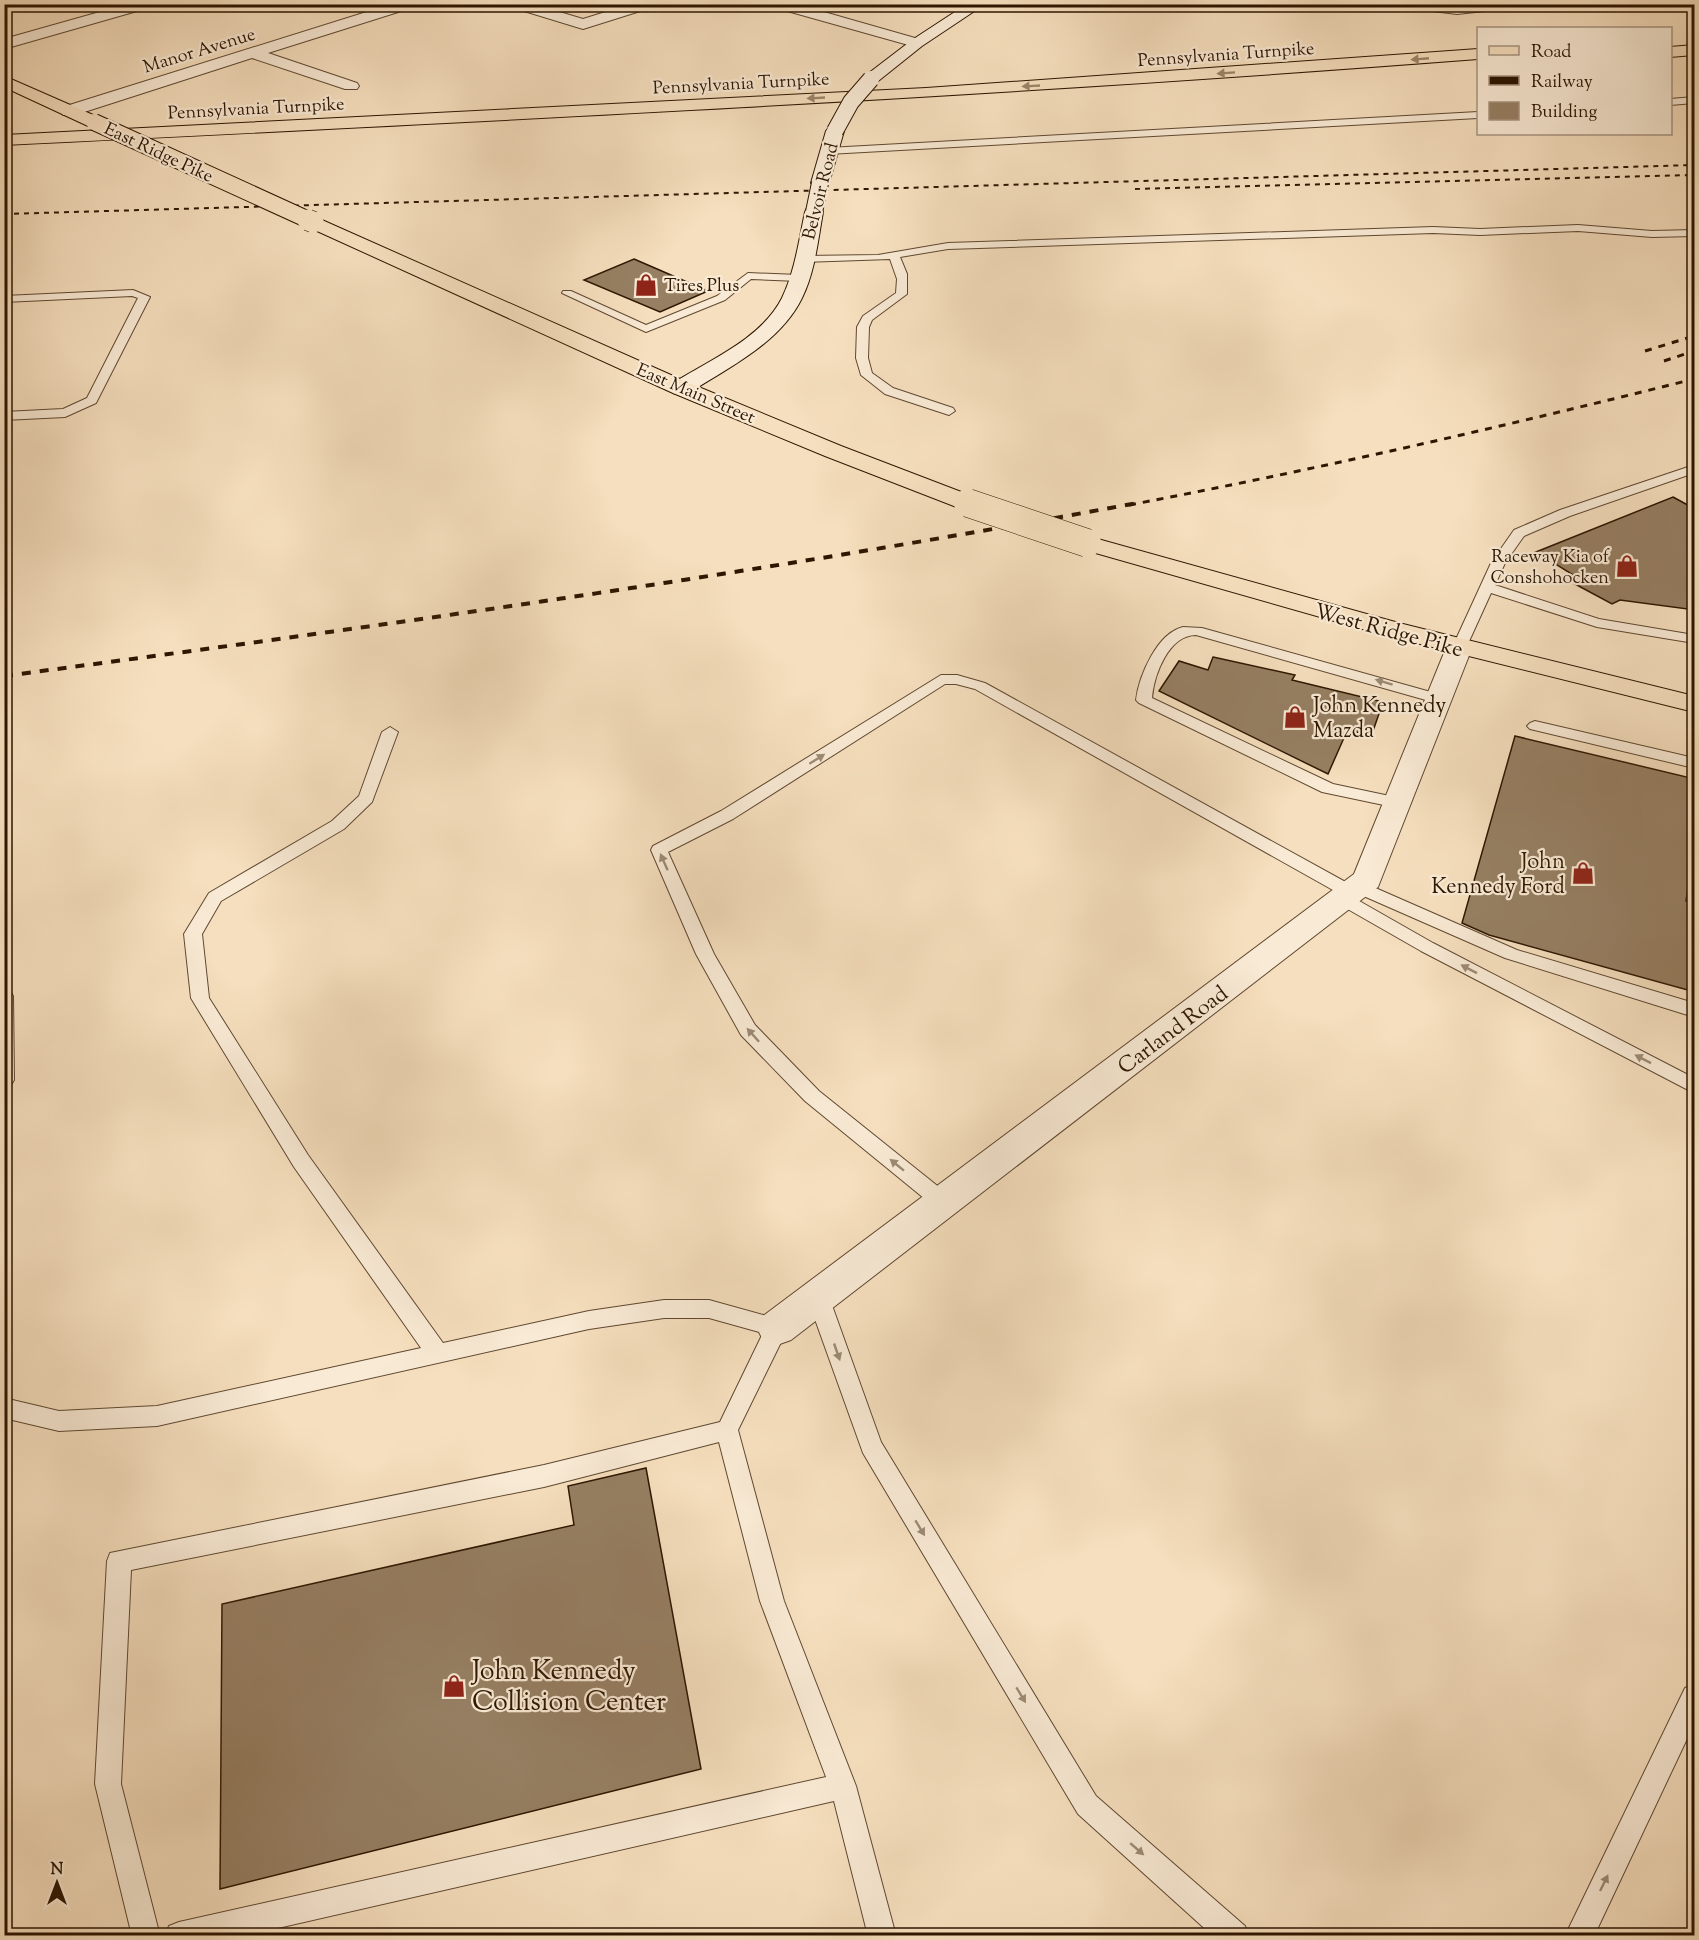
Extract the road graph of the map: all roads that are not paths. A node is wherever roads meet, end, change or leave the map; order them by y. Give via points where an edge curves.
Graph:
1 (146, 4) edge
2 (409, 4) edge
3 (516, 4) edge
4 (648, 4) edge
5 (778, 4) edge
6 (978, 4) edge
7 (1379, 4) edge
8 (1544, 4) edge
9 (1686, 4) edge
10 (1695, 7) edge
11 (1695, 34) edge
12 (1672, 36) edge
13 (916, 43) junction
14 (4, 44) edge
15 (1695, 50) edge
16 (1672, 52) edge
17 (251, 53) junction
18 (1477, 54) edge
19 (1477, 69) edge
20 (4, 81) edge
21 (351, 86) dead end
22 (1695, 100) edge
23 (1672, 102) edge
24 (69, 111) junction
25 (1477, 115) edge
26 (4, 140) edge
27 (828, 151) junction
28 (4, 156) edge
29 (313, 222) joint
30 (1695, 233) edge
31 (893, 255) junction
32 (801, 268) junction
33 (567, 293) dead end
34 (4, 299) edge
35 (681, 388) junction
36 (949, 411) dead end
37 (4, 416) edge
38 (1693, 470) edge
39 (1087, 543) joint
40 (1487, 587) junction
41 (1695, 639) edge
42 (1459, 648) junction
43 (1440, 699) junction
44 (1695, 704) edge
45 (1535, 726) dead end
46 (390, 732) dead end
47 (1695, 763) edge
48 (1398, 803) junction
49 (1351, 893) junction
50 (4, 996) edge
51 (1695, 1010) edge
52 (4, 1080) edge
53 (1695, 1086) edge
54 (943, 1202) junction
55 (818, 1297) junction
56 (777, 1328) junction
57 (438, 1354) junction
58 (4, 1408) edge
59 (727, 1430) junction
60 (1695, 1697) edge
61 (843, 1786) junction
62 (146, 1935) edge
63 (179, 1935) edge
64 (882, 1935) edge
65 (1235, 1935) edge
66 (1579, 1935) edge

1 - 14 street
2 - 17 street, Manor Avenue
3 - 4 street via 583,24
5 - 13 street
6 - 13 street, Belvoir Road
7 - 8 lane via 1456,12
9 - 10 lane
11 - 12 main road
13 - 27 street, Belvoir Road, bridge via 871,79 851,102
15 - 16 main road
17 - 21 street
17 - 24 street, Manor Avenue
18 -> 26 main road, Pennsylvania Turnpike via 971,90
19 - 28 main road, Pennsylvania Turnpike via 967,105
20 - 24 main road, East Ridge Pike
22 - 23 lane
24 - 29 main road, East Ridge Pike, bridge
25 - 27 lane
27 - 32 street, Belvoir Road, bridge
29 - 35 main road, East Main Street
30 - 31 lane via 1578,228 1422,230 948,246
31 - 32 lane
31 - 36 lane via 903,280 901,294 867,318 863,327 864,368 867,375 889,391
32 - 33 lane via 748,276 721,298 646,329
32 - 35 street, Belvoir Road via 784,311 771,325 751,343
34 - 37 lane via 133,293 144,297 92,400 65,413
35 - 39 main road, East Main Street, bridge via 833,452
38 - 40 lane via 1564,513 1519,534
39 - 42 main road, West Ridge Pike via 1292,604
40 - 41 lane via 1598,622
40 - 42 lane
42 - 43 street, Carland Road
42 - 44 main road, West Ridge Pike
43 - 48 street, Carland Road
43 -> 48 lane via 1197,631 1176,634 1146,682 1144,700 1328,788
45 - 47 lane
46 - 57 lane via 366,798 338,825 215,897 193,934 200,998 301,1161
48 - 49 street, Carland Road via 1367,880
49 - 51 lane via 1511,954
53 -> 49 lane via 1426,947
49 - 54 street, Carland Road
54 -> 49 lane via 812,1096 748,1030 705,954 659,850 727,815 941,680 957,679 980,686
50 - 52 lane
54 - 55 street, Carland Road
55 - 56 street, Carland Road
55 -> 65 lane via 871,1446 1087,1805
56 - 57 lane via 709,1309 664,1309 590,1320
56 - 59 lane
57 - 58 lane via 157,1416 59,1421
59 - 61 lane via 772,1601
59 - 62 lane via 544,1476 119,1561 108,1784
66 -> 60 lane
61 - 63 lane
61 - 64 lane

